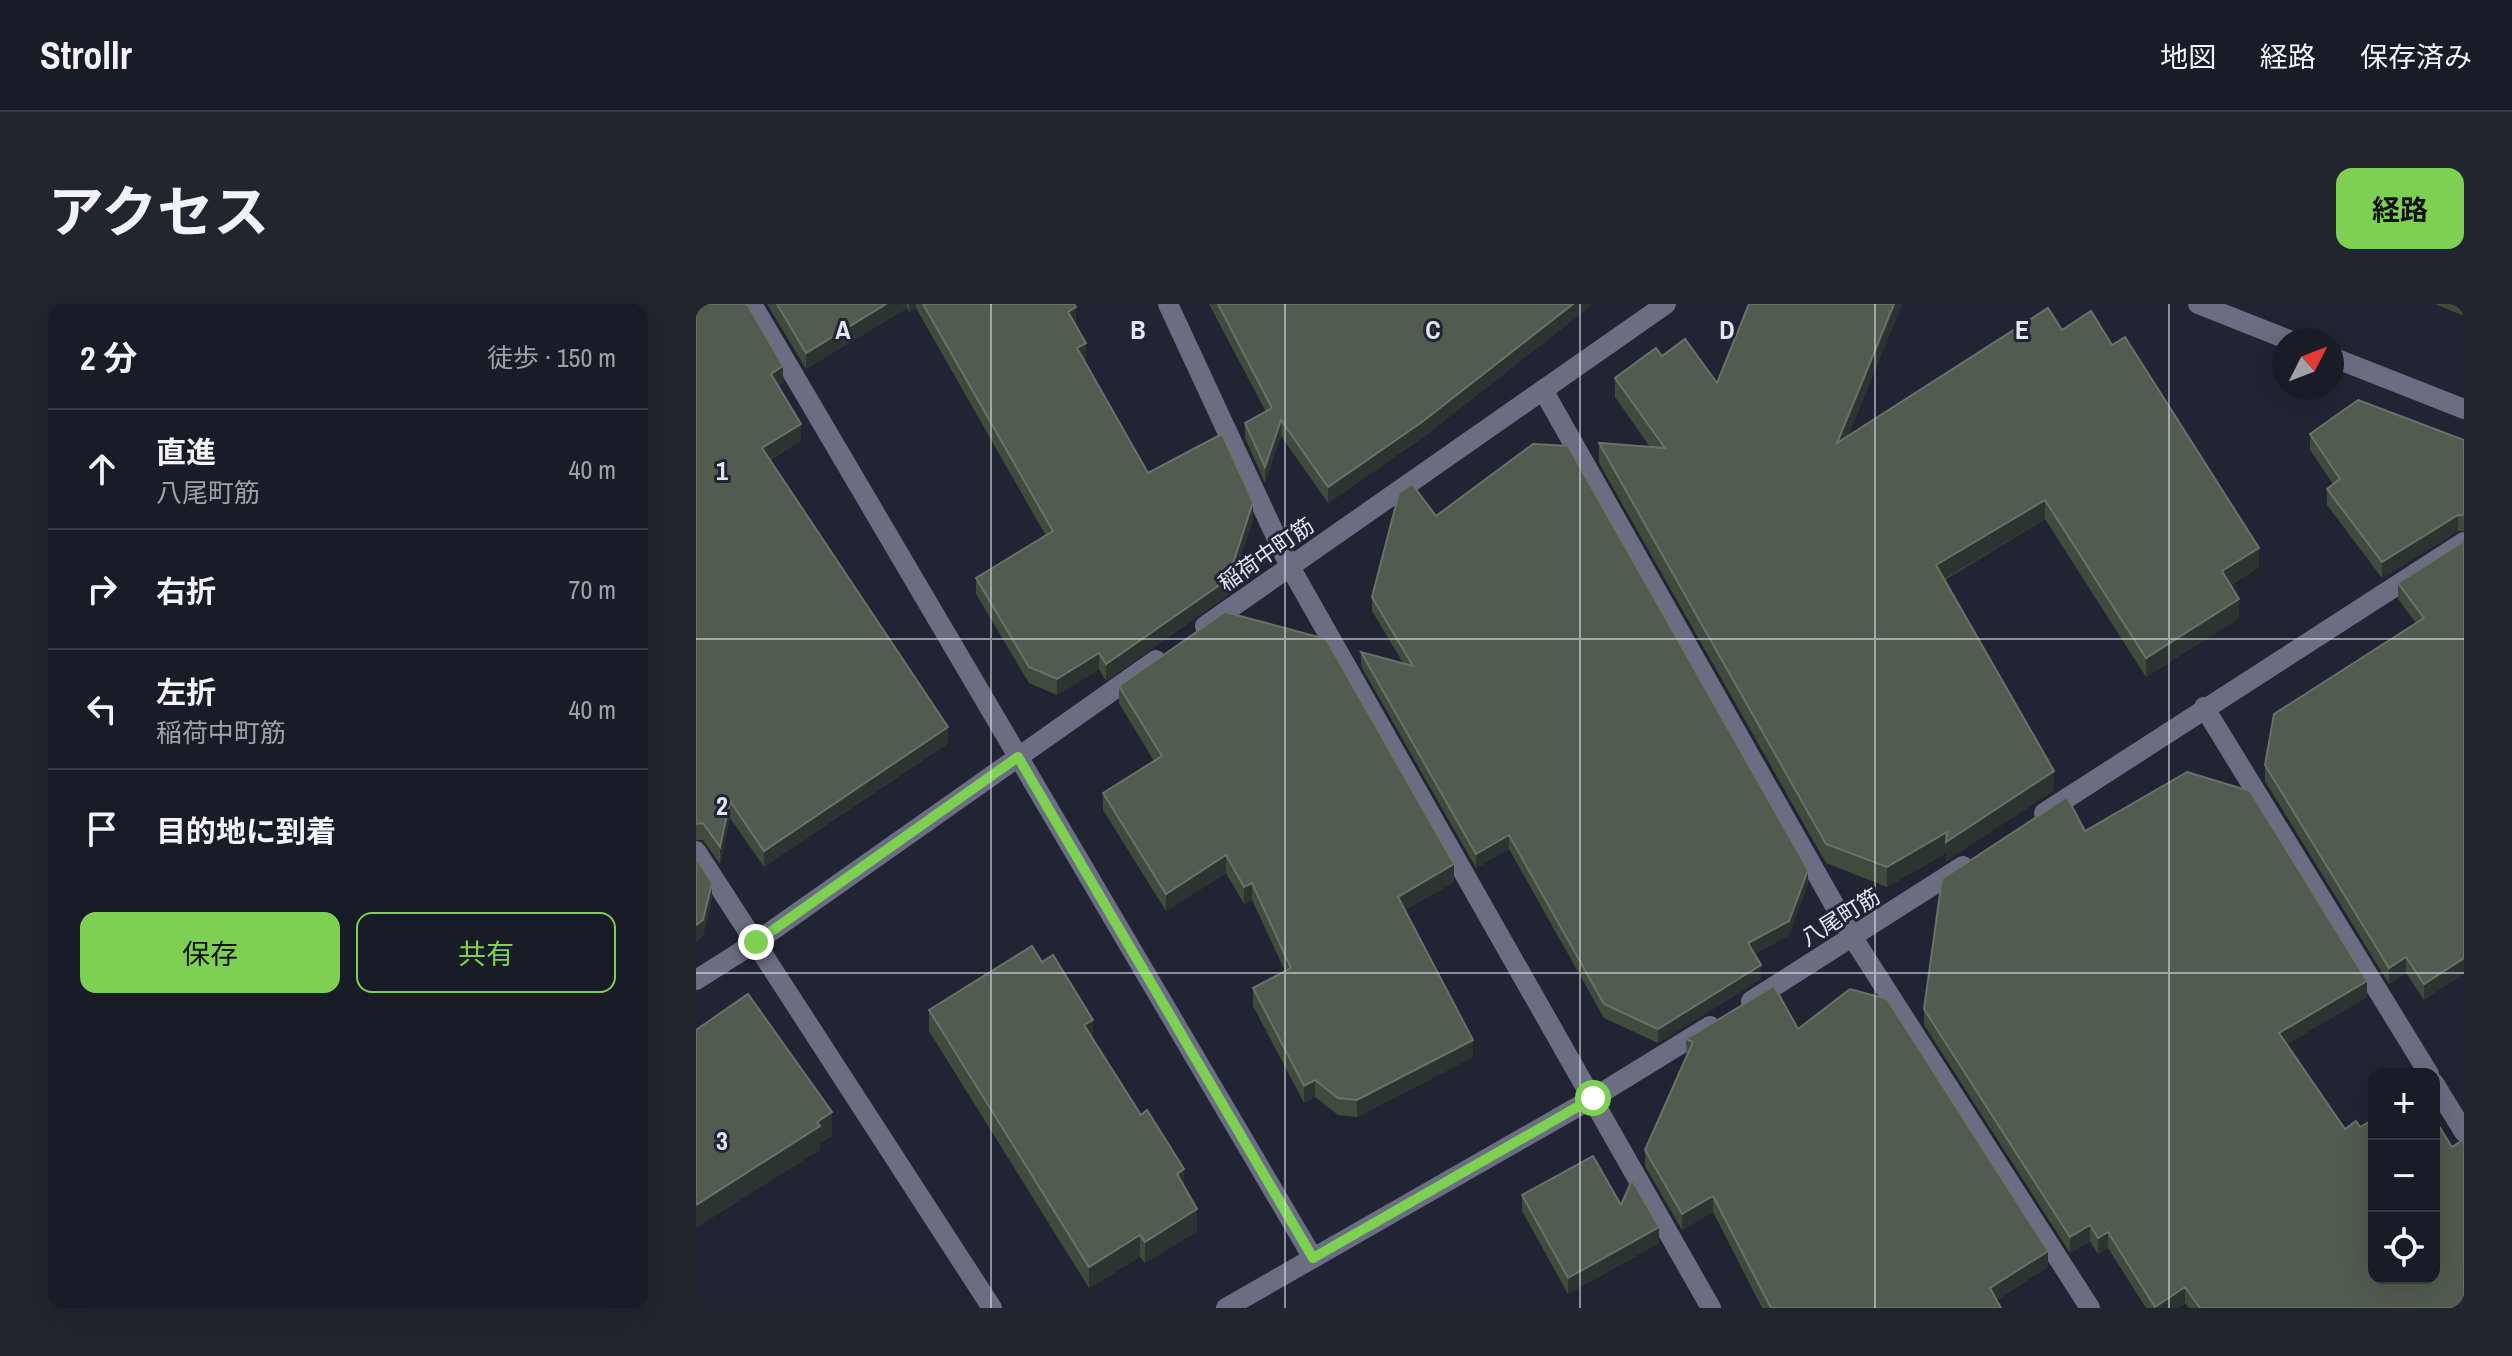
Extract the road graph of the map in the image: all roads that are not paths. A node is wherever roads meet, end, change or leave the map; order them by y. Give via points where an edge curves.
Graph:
1 (752, 304) edge
2 (1168, 304) edge
3 (1666, 304) edge
4 (2198, 304) edge
5 (2272, 333) edge
6 (2344, 362) edge
7 (1543, 390) junction
8 (2464, 409) edge
9 (2464, 542) edge
10 (1290, 567) junction
11 (2204, 707) junction
12 (1018, 757) junction
13 (2022, 827) edge
14 (696, 851) edge
15 (1983, 853) edge
16 (1853, 938) junction
17 (756, 942) junction
18 (696, 980) edge
19 (2425, 1068) edge
20 (2440, 1093) edge
21 (1593, 1098) junction
22 (2464, 1132) edge
23 (1313, 1258) junction
24 (992, 1308) edge
25 (1226, 1308) edge
26 (1711, 1308) edge
27 (2090, 1308) edge

1 - 12 street
2 - 10 street
3 - 7 street, 稲荷中町筋
4 - 5 street
6 - 8 street
7 - 10 street, 稲荷中町筋
7 - 16 street
9 - 11 street
10 - 12 street, 稲荷中町筋
10 - 21 street
11 - 13 street
11 - 19 street
12 - 17 street, 稲荷中町筋
12 - 23 street
14 - 17 street
15 - 16 street, 八尾町筋
16 - 21 street, 八尾町筋
16 - 27 street
17 - 18 street, 稲荷中町筋
17 - 24 street
20 - 22 street
21 - 23 street, 八尾町筋
21 - 26 street
23 - 25 street, 八尾町筋

